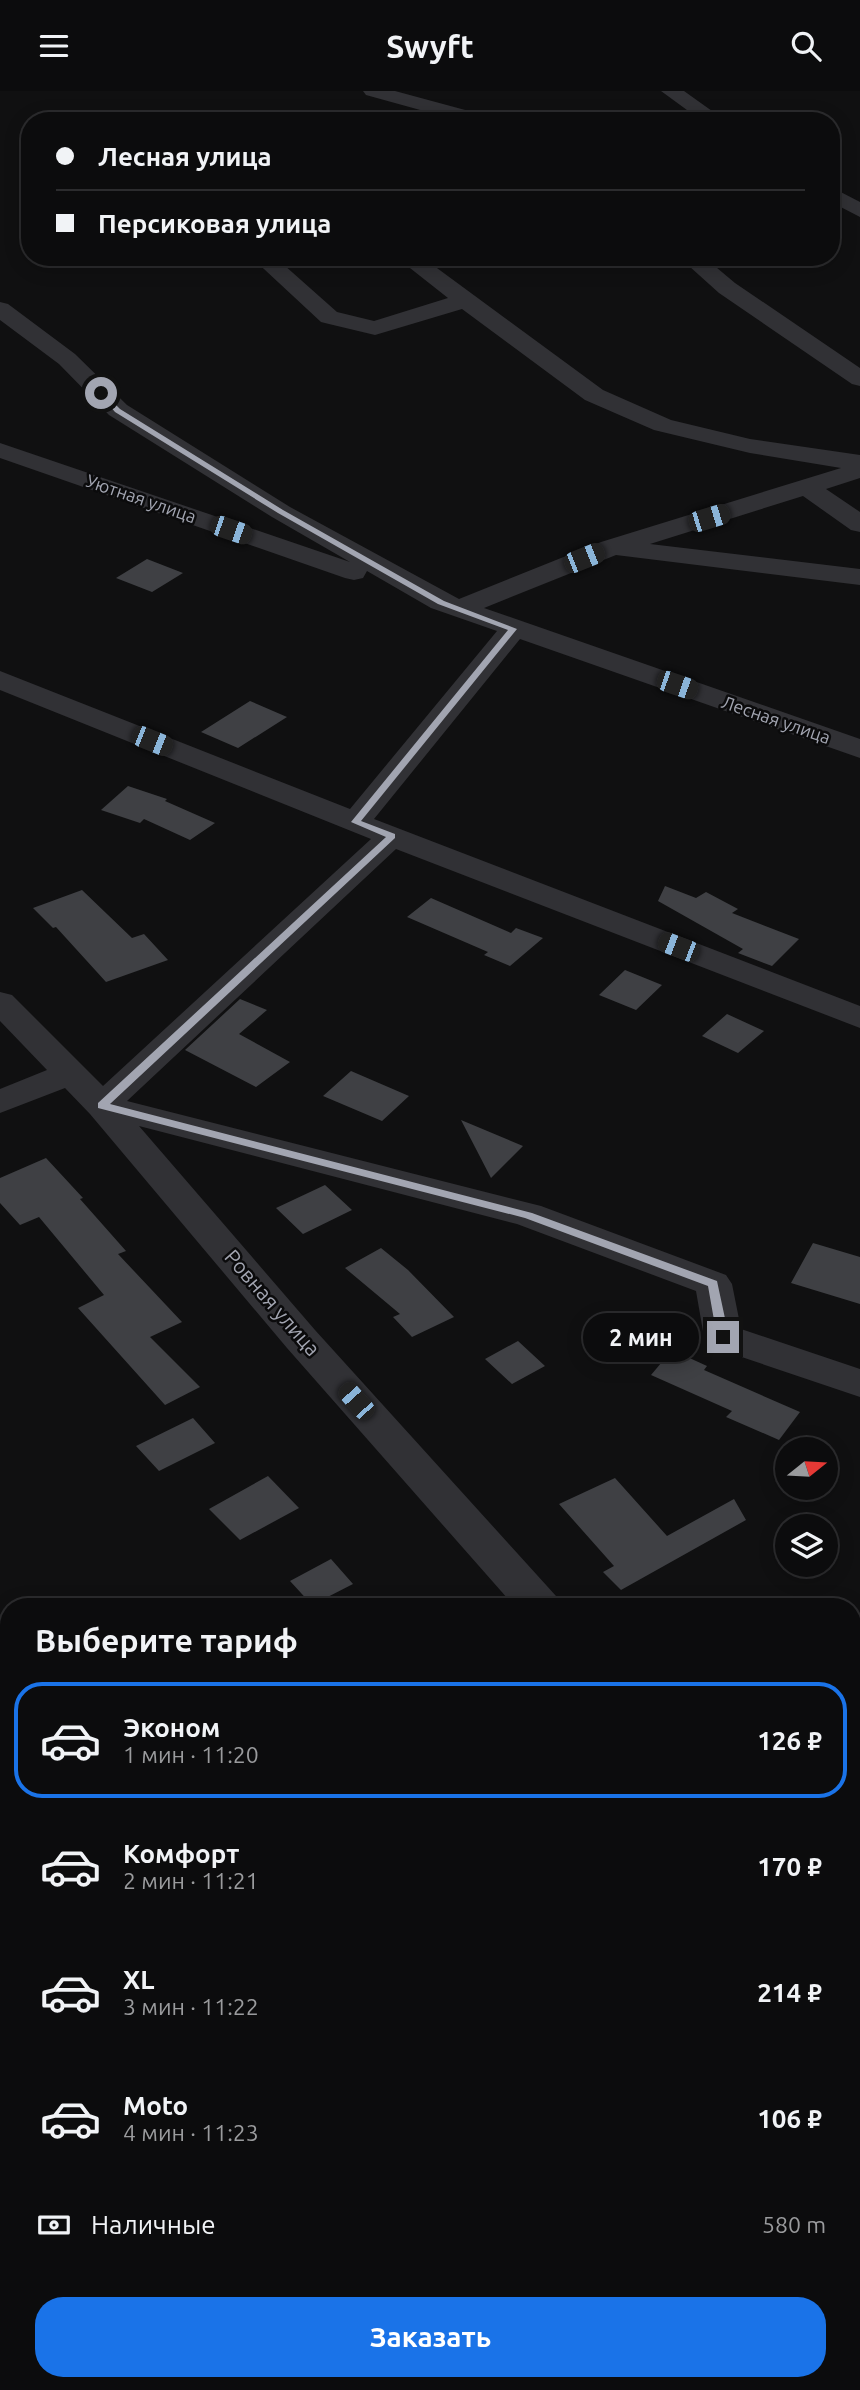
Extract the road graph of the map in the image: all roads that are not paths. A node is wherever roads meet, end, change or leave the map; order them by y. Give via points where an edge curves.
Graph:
1 (373, 91) edge
2 (671, 91) edge
3 (451, 112) edge
4 (702, 112) edge
5 (840, 199) edge
6 (860, 212) edge
7 (272, 266) edge
8 (418, 266) edge
9 (701, 266) edge
10 (463, 301) junction
11 (0, 309) edge
12 (860, 379) edge
13 (0, 450) edge
14 (860, 463) edge
15 (860, 470) edge
16 (808, 488) junction
17 (860, 524) edge
18 (610, 548) junction
19 (860, 577) edge
20 (449, 606) junction
21 (513, 629) junction
22 (0, 680) edge
23 (860, 749) edge
24 (355, 822) junction
25 (392, 836) junction
26 (0, 1002) edge
27 (860, 1018) edge
28 (71, 1073) junction
29 (0, 1102) edge
30 (102, 1106) junction
31 (860, 1384) edge
32 (533, 1598) edge

1 - 3 street
2 - 4 street
5 - 6 street
7 - 10 street via 329,317 375,328
8 - 10 street
9 - 12 street
10 - 14 street via 594,395 663,425 750,446
11 - 20 street, Лесная улица via 66,359 118,410 281,512
13 - 20 street, Уютная улица
15 - 16 street
16 - 17 street
16 - 18 street
18 - 19 street
18 - 20 street
20 - 21 street, Лесная улица
21 - 23 street, Лесная улица
21 - 24 street
22 - 24 street
24 - 25 street
25 - 27 street
25 - 30 street
26 - 28 street, Ровная улица
28 - 29 street
28 - 30 street, Ровная улица
30 - 31 street via 528,1216 713,1284 723,1337
30 - 32 street, Ровная улица via 301,1339

